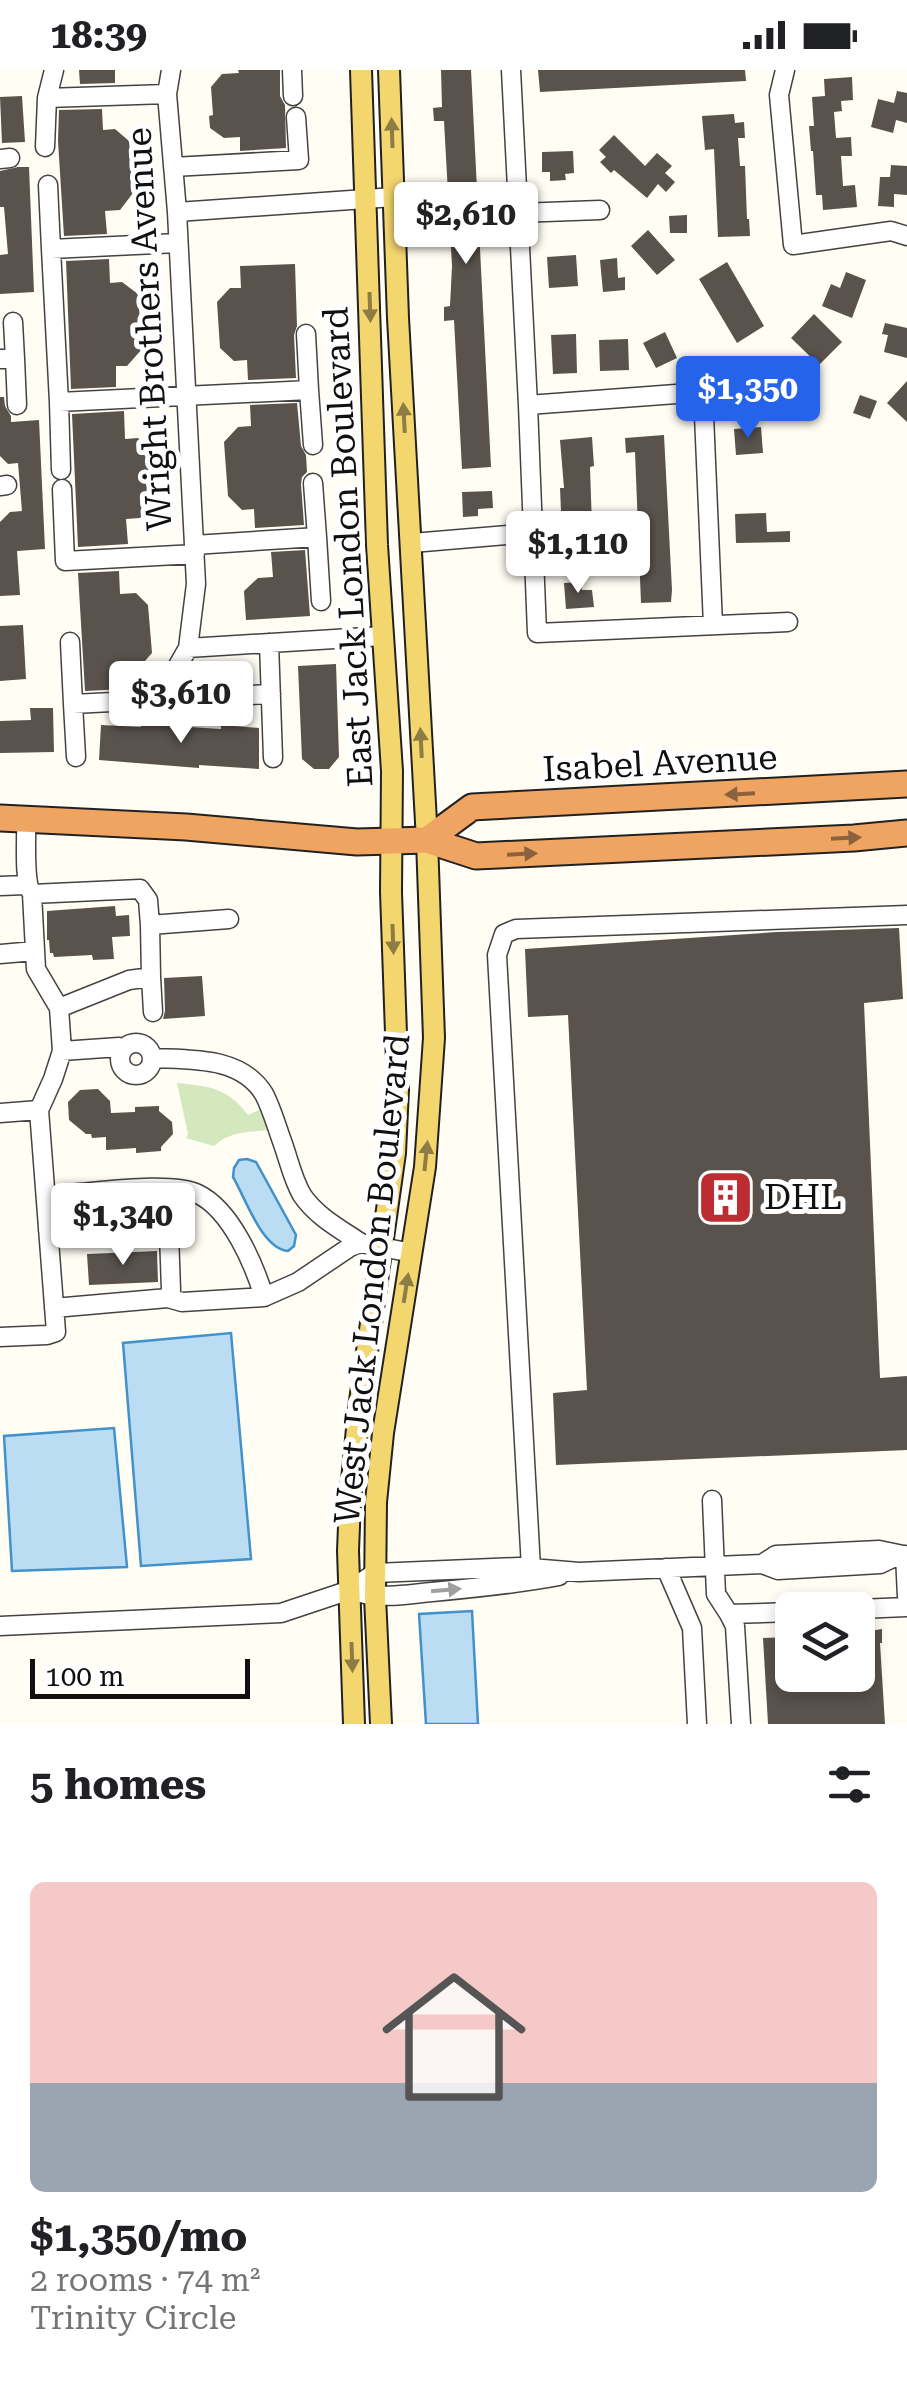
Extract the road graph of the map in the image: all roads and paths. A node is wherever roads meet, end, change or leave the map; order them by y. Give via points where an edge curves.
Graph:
1 (54, 70) edge
2 (171, 70) edge
3 (292, 70) edge
4 (362, 70) edge
5 (389, 70) edge
6 (511, 70) edge
7 (785, 70) edge
8 (168, 94) junction
9 (293, 96) dead end
10 (48, 98) junction
11 (296, 117) dead end
12 (44, 147) dead end
13 (173, 167) junction
14 (48, 185) dead end
15 (394, 197) junction
16 (366, 199) junction
17 (600, 210) dead end
18 (177, 212) junction
19 (518, 212) junction
20 (907, 236) edge
21 (178, 244) junction
22 (52, 249) junction
23 (13, 322) dead end
24 (306, 334) dead end
25 (7, 359) edge
26 (309, 390) junction
27 (186, 396) junction
28 (59, 402) junction
29 (528, 404) junction
30 (17, 405) dead end
31 (313, 444) dead end
32 (61, 470) dead end
33 (313, 483) dead end
34 (62, 490) dead end
35 (532, 533) junction
36 (317, 537) junction
37 (412, 543) junction
38 (194, 550) junction
39 (321, 601) dead end
40 (788, 622) dead end
41 (713, 625) junction
42 (383, 636) junction
43 (70, 642) dead end
44 (269, 643) junction
45 (188, 648) junction
46 (270, 694) junction
47 (160, 700) junction
48 (73, 704) junction
49 (76, 757) dead end
50 (273, 758) dead end
51 (907, 784) edge
52 (0, 818) edge
53 (26, 820) junction
54 (907, 834) edge
55 (426, 840) junction
56 (392, 842) junction
57 (0, 886) edge
58 (29, 890) junction
59 (907, 915) edge
60 (229, 920) dead end
61 (150, 925) junction
62 (35, 952) junction
63 (0, 954) edge
64 (152, 977) junction
65 (58, 1008) junction
66 (153, 1012) dead end
67 (62, 1051) junction
68 (39, 1110) junction
69 (0, 1113) edge
70 (66, 1194) dead end
71 (48, 1230) junction
72 (372, 1245) junction
73 (412, 1253) junction
74 (264, 1297) junction
75 (168, 1298) junction
76 (54, 1308) junction
77 (0, 1337) edge
78 (712, 1500) dead end
79 (904, 1555) edge
80 (714, 1566) junction
81 (532, 1568) junction
82 (666, 1568) junction
83 (375, 1572) junction
84 (579, 1572) junction
85 (350, 1590) junction
86 (376, 1597) junction
87 (907, 1597) edge
88 (907, 1607) edge
89 (875, 1608) edge
90 (775, 1613) edge
91 (730, 1614) junction
92 (0, 1626) edge
93 (354, 1724) edge
94 (381, 1724) edge
95 (697, 1724) edge
96 (742, 1724) edge

1 - 10 street
2 - 8 street, Wright Brothers Avenue
3 - 9 street
4 - 16 main road, East Jack London Boulevard
15 -> 5 main road, East Jack London Boulevard
6 - 19 street
7 - 20 street via 779,95 793,245 891,232
8 - 10 street
8 - 13 street, Wright Brothers Avenue
10 - 12 street
11 - 13 street via 299,160
13 - 18 street, Wright Brothers Avenue
14 - 22 street
15 - 16 street
37 -> 15 main road, East Jack London Boulevard
16 - 18 street
16 -> 42 main road, East Jack London Boulevard
17 - 19 street
18 - 21 street, Wright Brothers Avenue
19 - 29 street
21 - 22 street
21 - 27 street, Wright Brothers Avenue
22 - 28 street
23 - 25 street
24 - 26 street
25 - 30 street
26 - 27 street
26 - 31 street
27 - 28 street
27 - 38 street, Wright Brothers Avenue
28 - 32 street
29 - 35 street
29 - 41 street via 703,392
33 - 36 street
34 - 38 street via 65,562
35 - 37 street
35 - 41 street via 537,633
36 - 38 street
36 - 39 street
55 -> 37 main road, East Jack London Boulevard
38 - 45 street, Wright Brothers Avenue
40 - 41 street
42 - 44 street
42 - 56 main road, East Jack London Boulevard
43 - 48 street
44 - 45 street
44 - 46 street
45 - 47 street
46 - 47 street
46 - 50 street
47 - 48 street
48 - 49 street
51 -> 55 highway, Isabel Avenue via 472,807
52 - 53 highway
53 - 56 highway
53 - 58 street
55 -> 54 highway via 476,856
55 - 56 highway
73 -> 55 main road, West Jack London Boulevard via 434,1038
56 -> 72 main road, West Jack London Boulevard via 395,1153
57 - 58 street
58 - 61 street via 140,889
58 - 62 street
59 - 81 street via 504,934 497,955
60 - 61 street
61 - 64 street
62 - 63 street
62 - 65 street via 36,968
64 - 65 street
64 - 66 street
65 - 67 street
67 - 68 street
67 - 72 street via 118,1047 130,1074 144,1074 152,1058 239,1070 264,1094 300,1191 321,1216
68 - 69 street
68 - 71 street
70 - 74 street via 196,1192 214,1204 240,1240
71 - 75 street via 159,1222 169,1234
71 - 76 street
72 - 73 street
72 - 74 street via 350,1247
72 - 85 main road, West Jack London Boulevard via 350,1500
83 -> 73 main road, West Jack London Boulevard via 384,1433
74 - 75 street
75 - 76 street
76 - 77 street via 56,1332
78 - 80 street
79 - 80 street via 880,1564 778,1570
79 - 87 street
80 - 82 street
80 - 91 street via 716,1594
81 - 83 street
81 - 84 street
82 - 84 street
82 - 95 street via 692,1628
83 - 85 street
83 - 86 main road, West Jack London Boulevard
86 -> 84 street
85 - 86 street
85 - 92 street via 282,1613
85 -> 93 main road, West Jack London Boulevard
86 - 94 main road, West Jack London Boulevard
88 - 89 street
90 - 91 street
91 - 96 street

